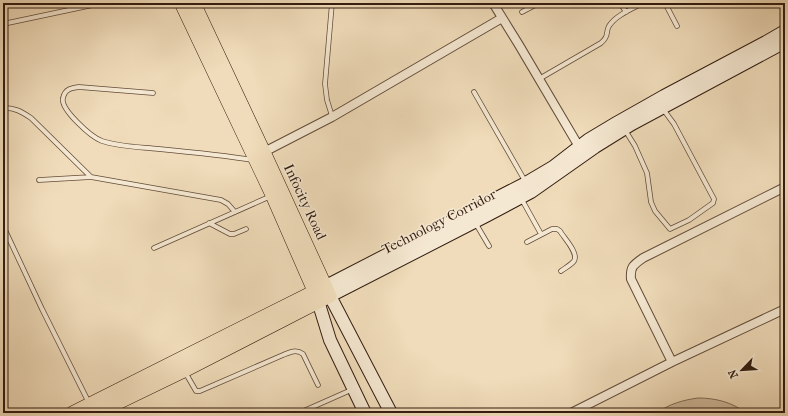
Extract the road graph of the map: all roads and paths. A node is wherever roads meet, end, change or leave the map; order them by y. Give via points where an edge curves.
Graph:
1 (102, 3) edge
2 (181, 3) edge
3 (194, 3) edge
4 (332, 3) edge
5 (493, 3) edge
6 (539, 3) edge
7 (620, 3) edge
8 (643, 3) edge
9 (665, 3) edge
10 (522, 12) dead end
11 (626, 12) junction
12 (502, 18) junction
13 (3, 24) edge
14 (677, 26) dead end
15 (785, 31) edge
16 (785, 42) edge
17 (539, 79) junction
18 (474, 92) dead end
19 (153, 93) dead end
20 (3, 108) edge
21 (662, 108) junction
22 (332, 117) junction
23 (624, 129) junction
24 (582, 151) junction
25 (260, 156) junction
26 (91, 177) junction
27 (39, 180) dead end
28 (526, 183) junction
29 (785, 187) edge
30 (272, 195) junction
31 (521, 197) junction
32 (235, 212) junction
33 (475, 222) junction
34 (210, 223) junction
35 (246, 229) dead end
36 (5, 230) dead end
37 (541, 234) junction
38 (527, 242) dead end
39 (489, 246) dead end
40 (154, 248) dead end
41 (561, 271) dead end
42 (322, 294) junction
43 (785, 309) edge
44 (672, 362) junction
45 (184, 371) junction
46 (318, 385) dead end
47 (353, 389) junction
48 (93, 409) edge
49 (72, 413) edge
50 (299, 413) edge
51 (365, 413) edge
52 (391, 413) edge
53 (571, 413) edge

1 - 13 lane
2 - 25 main road, Infocity Road
3 - 25 main road, Infocity Road
4 - 22 lane via 325,84
5 - 12 street
6 - 10 lane
7 - 11 lane
8 - 11 lane
9 - 14 lane
11 - 17 lane via 610,24 606,39 601,43
12 - 17 street
12 - 22 street
15 - 24 street via 588,140
16 - 21 street, Technology Corridor
17 - 24 street
18 - 28 lane
19 - 25 lane via 79,87 69,88 62,99 71,116 101,141 209,154
20 - 26 lane via 14,108 31,118
21 - 23 street, Technology Corridor
21 - 23 lane via 674,124 714,199 713,203 689,220 670,229 655,211 651,202 647,173
22 - 25 street
23 - 24 street, Technology Corridor
24 - 28 street
24 - 31 street, Technology Corridor via 531,192
25 - 30 main road, Infocity Road
25 - 42 main road, Infocity Road
26 - 27 lane
26 - 32 lane via 221,200
28 - 42 street
29 - 44 street via 634,264 631,279
30 - 32 lane
30 - 42 main road, Infocity Road
31 - 33 street, Technology Corridor
31 - 37 lane
32 - 34 lane
33 - 39 lane
33 - 42 street, Technology Corridor
34 - 35 lane via 230,234
34 - 40 lane
36 - 48 lane
37 - 38 lane
37 - 41 lane via 557,229 573,250 574,262
42 - 45 main road, Technology Corridor
42 - 47 street, Infocity Road via 330,340
42 - 48 main road
42 - 52 street, Infocity Road
43 - 44 street
44 - 53 street
45 - 46 lane via 196,391 200,391 283,355 299,351 303,354
45 - 48 main road, Technology Corridor
47 - 50 lane
47 - 51 street, Infocity Road
48 - 49 main road

